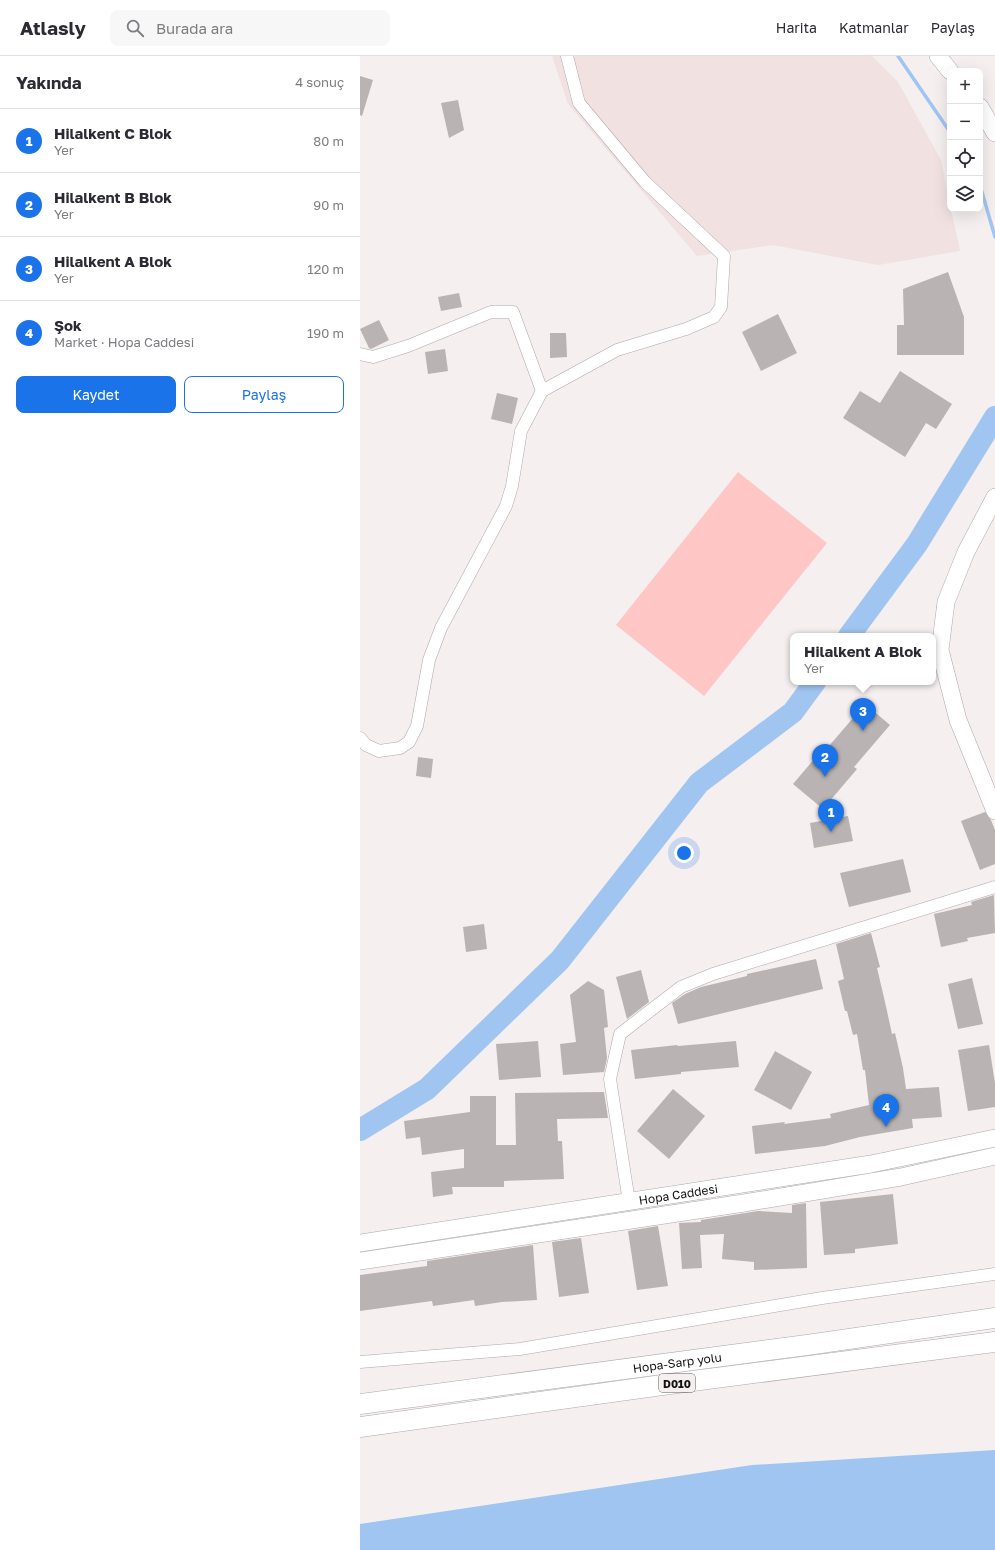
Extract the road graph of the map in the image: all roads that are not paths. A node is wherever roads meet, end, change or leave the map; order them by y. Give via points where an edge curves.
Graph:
1 (567, 56) edge
2 (938, 56) edge
3 (948, 68) edge
4 (983, 112) edge
5 (995, 133) edge
6 (360, 354) edge
7 (542, 391) junction
8 (995, 497) edge
9 (360, 738) edge
10 (992, 791) edge
11 (995, 811) edge
12 (995, 887) edge
13 (995, 1138) edge
14 (995, 1156) edge
15 (629, 1202) junction
16 (360, 1243) edge
17 (360, 1261) edge
18 (995, 1274) edge
19 (995, 1318) edge
20 (995, 1342) edge
21 (360, 1362) edge
22 (360, 1404) edge
23 (360, 1427) edge

1 - 7 street via 579,103 645,182 724,256 721,307 714,317 686,329 617,350
2 - 3 main road
4 - 5 main road
6 - 7 street via 373,357 408,346 491,312 513,312
7 - 9 street via 521,431 506,506 441,628 431,653 418,726 409,742 400,748 379,751 366,745
8 - 10 main road via 966,552 946,602 940,650 958,720
10 - 11 main road
12 - 15 street via 681,986 620,1034 610,1079
13 - 15 main road, Hopa Caddesi via 871,1164
14 - 17 main road, Hopa Caddesi via 901,1177 752,1202
15 - 16 main road, Hopa Caddesi
18 - 21 street via 822,1298 520,1349
19 - 22 highway, Hopa-Sarp yolu
20 - 23 highway, D010

